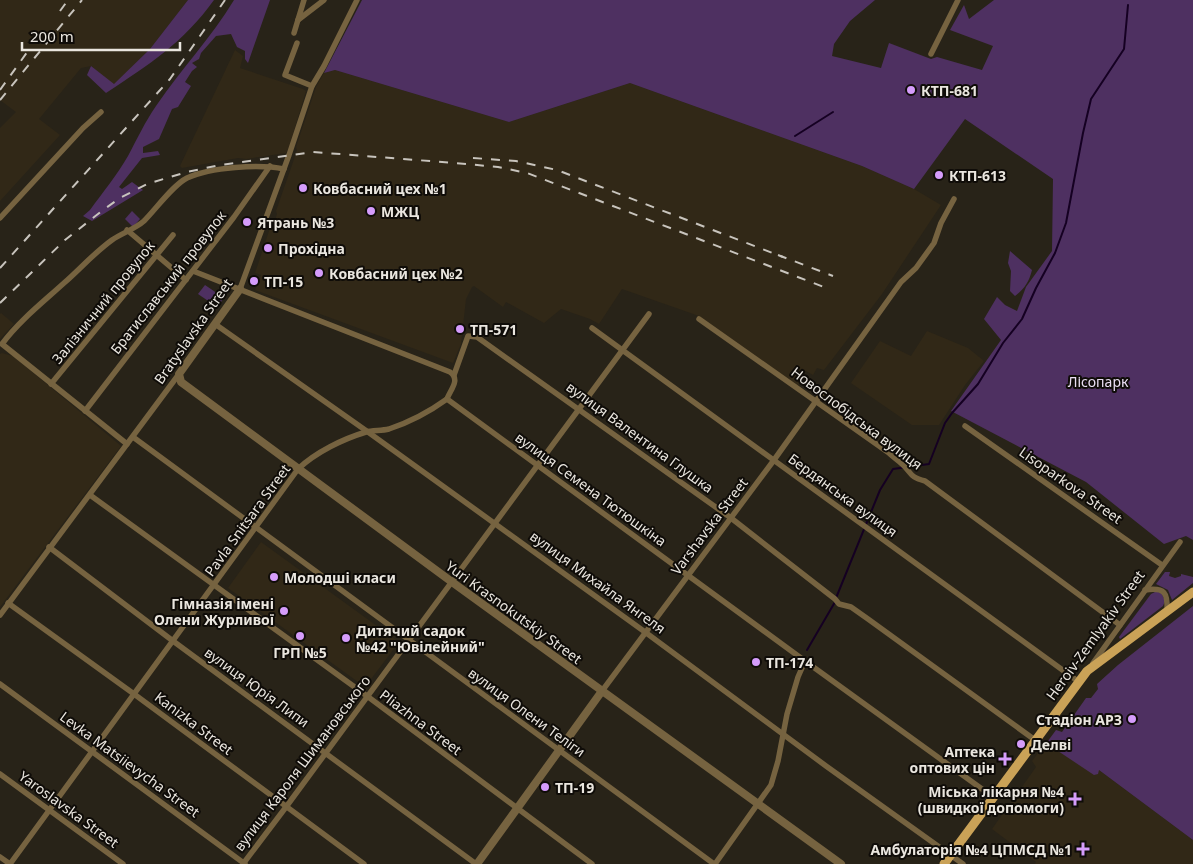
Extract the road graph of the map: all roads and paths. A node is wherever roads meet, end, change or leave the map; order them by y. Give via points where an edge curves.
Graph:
1 (304, 0) edge
2 (324, 0) edge
3 (357, 0) edge
4 (958, 0) edge
5 (298, 20) junction
6 (294, 33) dead end
7 (296, 42) dead end
8 (931, 54) dead end
9 (312, 86) junction
10 (101, 112) dead end
11 (270, 166) junction
12 (284, 169) junction
13 (954, 199) dead end
14 (0, 218) edge
15 (127, 230) junction
16 (173, 235) dead end
17 (157, 256) junction
18 (193, 271) junction
19 (186, 280) junction
20 (240, 289) junction
21 (649, 314) dead end
22 (699, 319) dead end
23 (215, 324) junction
24 (592, 328) dead end
25 (623, 351) junction
26 (179, 374) junction
27 (454, 375) junction
28 (51, 384) junction
29 (447, 399) junction
30 (815, 402) junction
31 (579, 408) junction
32 (85, 411) junction
33 (965, 426) dead end
34 (368, 432) junction
35 (133, 436) junction
36 (127, 444) junction
37 (774, 460) junction
38 (537, 466) junction
39 (298, 469) junction
40 (90, 495) junction
41 (731, 518) junction
42 (494, 523) junction
43 (256, 528) junction
44 (1180, 542) dead end
45 (49, 547) junction
46 (1162, 565) junction
47 (688, 575) junction
48 (452, 582) junction
49 (215, 586) junction
50 (1145, 590) junction
51 (1193, 592) edge
52 (8, 603) junction
53 (1167, 611) junction
54 (0, 614) edge
55 (1120, 625) junction
56 (645, 632) junction
57 (173, 641) junction
58 (408, 641) junction
59 (805, 661) junction
60 (1088, 671) junction
61 (1079, 682) junction
62 (0, 684) edge
63 (602, 691) junction
64 (134, 694) junction
65 (366, 696) junction
66 (783, 735) junction
67 (1035, 740) junction
68 (560, 751) junction
69 (93, 752) junction
70 (326, 753) junction
71 (0, 774) edge
72 (993, 797) junction
73 (756, 804) junction
74 (286, 807) junction
75 (517, 809) junction
76 (49, 810) junction
77 (951, 855) junction
78 (0, 857) edge
79 (10, 864) edge
80 (123, 864) edge
81 (243, 864) edge
82 (364, 864) edge
83 (476, 864) edge
84 (592, 864) edge
85 (714, 864) edge
86 (840, 864) edge
87 (944, 864) edge
88 (963, 864) edge

1 - 5 street
2 - 5 street
3 - 9 street, Bratyslavska Street
4 - 8 street
5 - 6 street
7 - 9 street via 285,74
9 - 12 street, Bratyslavska Street
10 - 14 street
11 - 12 street
11 - 15 street via 236,167 186,179 142,222
11 - 18 street, Братиславський провулок
12 - 20 street, Bratyslavska Street
13 - 30 street, Varshavska Street via 926,256 901,282
15 - 17 street
15 - 28 street via 90,258 13,329 2,344
16 - 17 street, Залізничний провулок
17 - 19 street
17 - 28 street, Залізничний провулок
18 - 19 street, Братиславський провулок
18 - 20 street
19 - 32 street, Братиславський провулок
20 - 23 street, Bratyslavska Street
20 - 27 street via 446,369
21 - 25 street, вулиця Кароля Шимановського
22 - 30 street, Новослобідська вулиця
23 - 26 street, Bratyslavska Street
23 - 34 street, вулиця Михайла Янгеля
24 - 25 street, Бердянська вулиця
25 - 31 street, вулиця Кароля Шимановського
25 - 37 street, Бердянська вулиця
26 - 35 street, Bratyslavska Street
26 - 39 street, Yuri Krasnokutskiy Street via 181,382
27 - 29 street via 454,384
27 - 31 street, вулиця Валентина Глушка via 468,336 477,337
28 - 32 street
29 - 34 street, Pavla Snitsara Street via 418,417 388,429
29 - 38 street, вулиця Семена Тютюшкіна
30 - 37 street, Varshavska Street
30 - 55 street, Новослобідська вулиця via 889,453 909,474 925,481
31 - 38 street, вулиця Кароля Шимановського
31 - 41 street, вулиця Валентина Глушка
32 - 36 street
33 - 46 street, Lisoparkova Street
34 - 39 street, Pavla Snitsara Street via 334,445
34 - 42 street, вулиця Михайла Янгеля
35 - 36 street, Bratyslavska Street
35 - 43 street, вулиця Олени Теліги
36 - 40 street, Bratyslavska Street
37 - 41 street, Varshavska Street
37 - 61 street, Бердянська вулиця
38 - 42 street, вулиця Кароля Шимановського
38 - 47 street, вулиця Семена Тютюшкіна
39 - 43 street, Pavla Snitsara Street
39 - 48 street, Yuri Krasnokutskiy Street
40 - 45 street, Bratyslavska Street
40 - 49 street, Pliazhna Street
41 - 47 street, Varshavska Street
41 - 67 street, вулиця Валентина Глушка via 839,604 856,611
42 - 48 street, вулиця Кароля Шимановського
42 - 56 street, вулиця Михайла Янгеля
43 - 49 street, Pavla Snitsara Street
43 - 58 street, вулиця Олени Теліги
44 - 46 street, Heroiv-Zemlyakiv Street
45 - 52 street, Bratyslavska Street
45 - 57 street, вулиця Юрія Липи
46 - 50 street, Heroiv-Zemlyakiv Street
47 - 56 street, Varshavska Street
47 - 59 street, вулиця Семена Тютюшкіна
48 - 58 street, вулиця Кароля Шимановського
48 - 63 street, Yuri Krasnokutskiy Street
49 - 57 street, Pavla Snitsara Street
49 - 65 street, Pliazhna Street
50 - 53 street via 1164,592
50 - 55 street, Heroiv-Zemlyakiv Street
51 - 53 main road
52 - 54 street, Bratyslavska Street
52 - 64 street, Kanizka Street
53 - 60 main road
55 - 60 street, Heroiv-Zemlyakiv Street
56 - 63 street, Varshavska Street
56 - 66 street, вулиця Михайла Янгеля
57 - 64 street, Pavla Snitsara Street
57 - 70 street, вулиця Юрія Липи
58 - 65 street, вулиця Кароля Шимановського
58 - 68 street, вулиця Олени Теліги
59 - 66 street
59 - 72 street, вулиця Семена Тютюшкіна
60 - 61 main road, Heroiv-Zemlyakiv Street
61 - 67 main road, Heroiv-Zemlyakiv Street
62 - 69 street, Levka Matsiievycha Street
63 - 68 street, Varshavska Street
63 - 73 street, Yuri Krasnokutskiy Street
64 - 69 street, Pavla Snitsara Street
64 - 74 street, Kanizka Street
65 - 70 street, вулиця Кароля Шимановського
65 - 75 street, Pliazhna Street
66 - 73 street via 771,785
66 - 77 street, вулиця Михайла Янгеля
67 - 72 main road, Heroiv-Zemlyakiv Street
68 - 75 street, Varshavska Street
68 - 85 street, вулиця Олени Теліги
69 - 76 street, Pavla Snitsara Street
69 - 81 street, Levka Matsiievycha Street
70 - 74 street, вулиця Кароля Шимановського
70 - 83 street, вулиця Юрія Липи
71 - 76 street, Yaroslavska Street
72 - 77 main road, Heroiv-Zemlyakiv Street
73 - 85 street
73 - 86 street, Yuri Krasnokutskiy Street
74 - 81 street, вулиця Кароля Шимановського
74 - 82 street, Kanizka Street
75 - 83 street, Varshavska Street
75 - 84 street, Pliazhna Street
76 - 79 street, Pavla Snitsara Street
76 - 80 street, Yaroslavska Street
77 - 87 main road, Heroiv-Zemlyakiv Street
77 - 88 street, вулиця Михайла Янгеля
78 - 79 street

